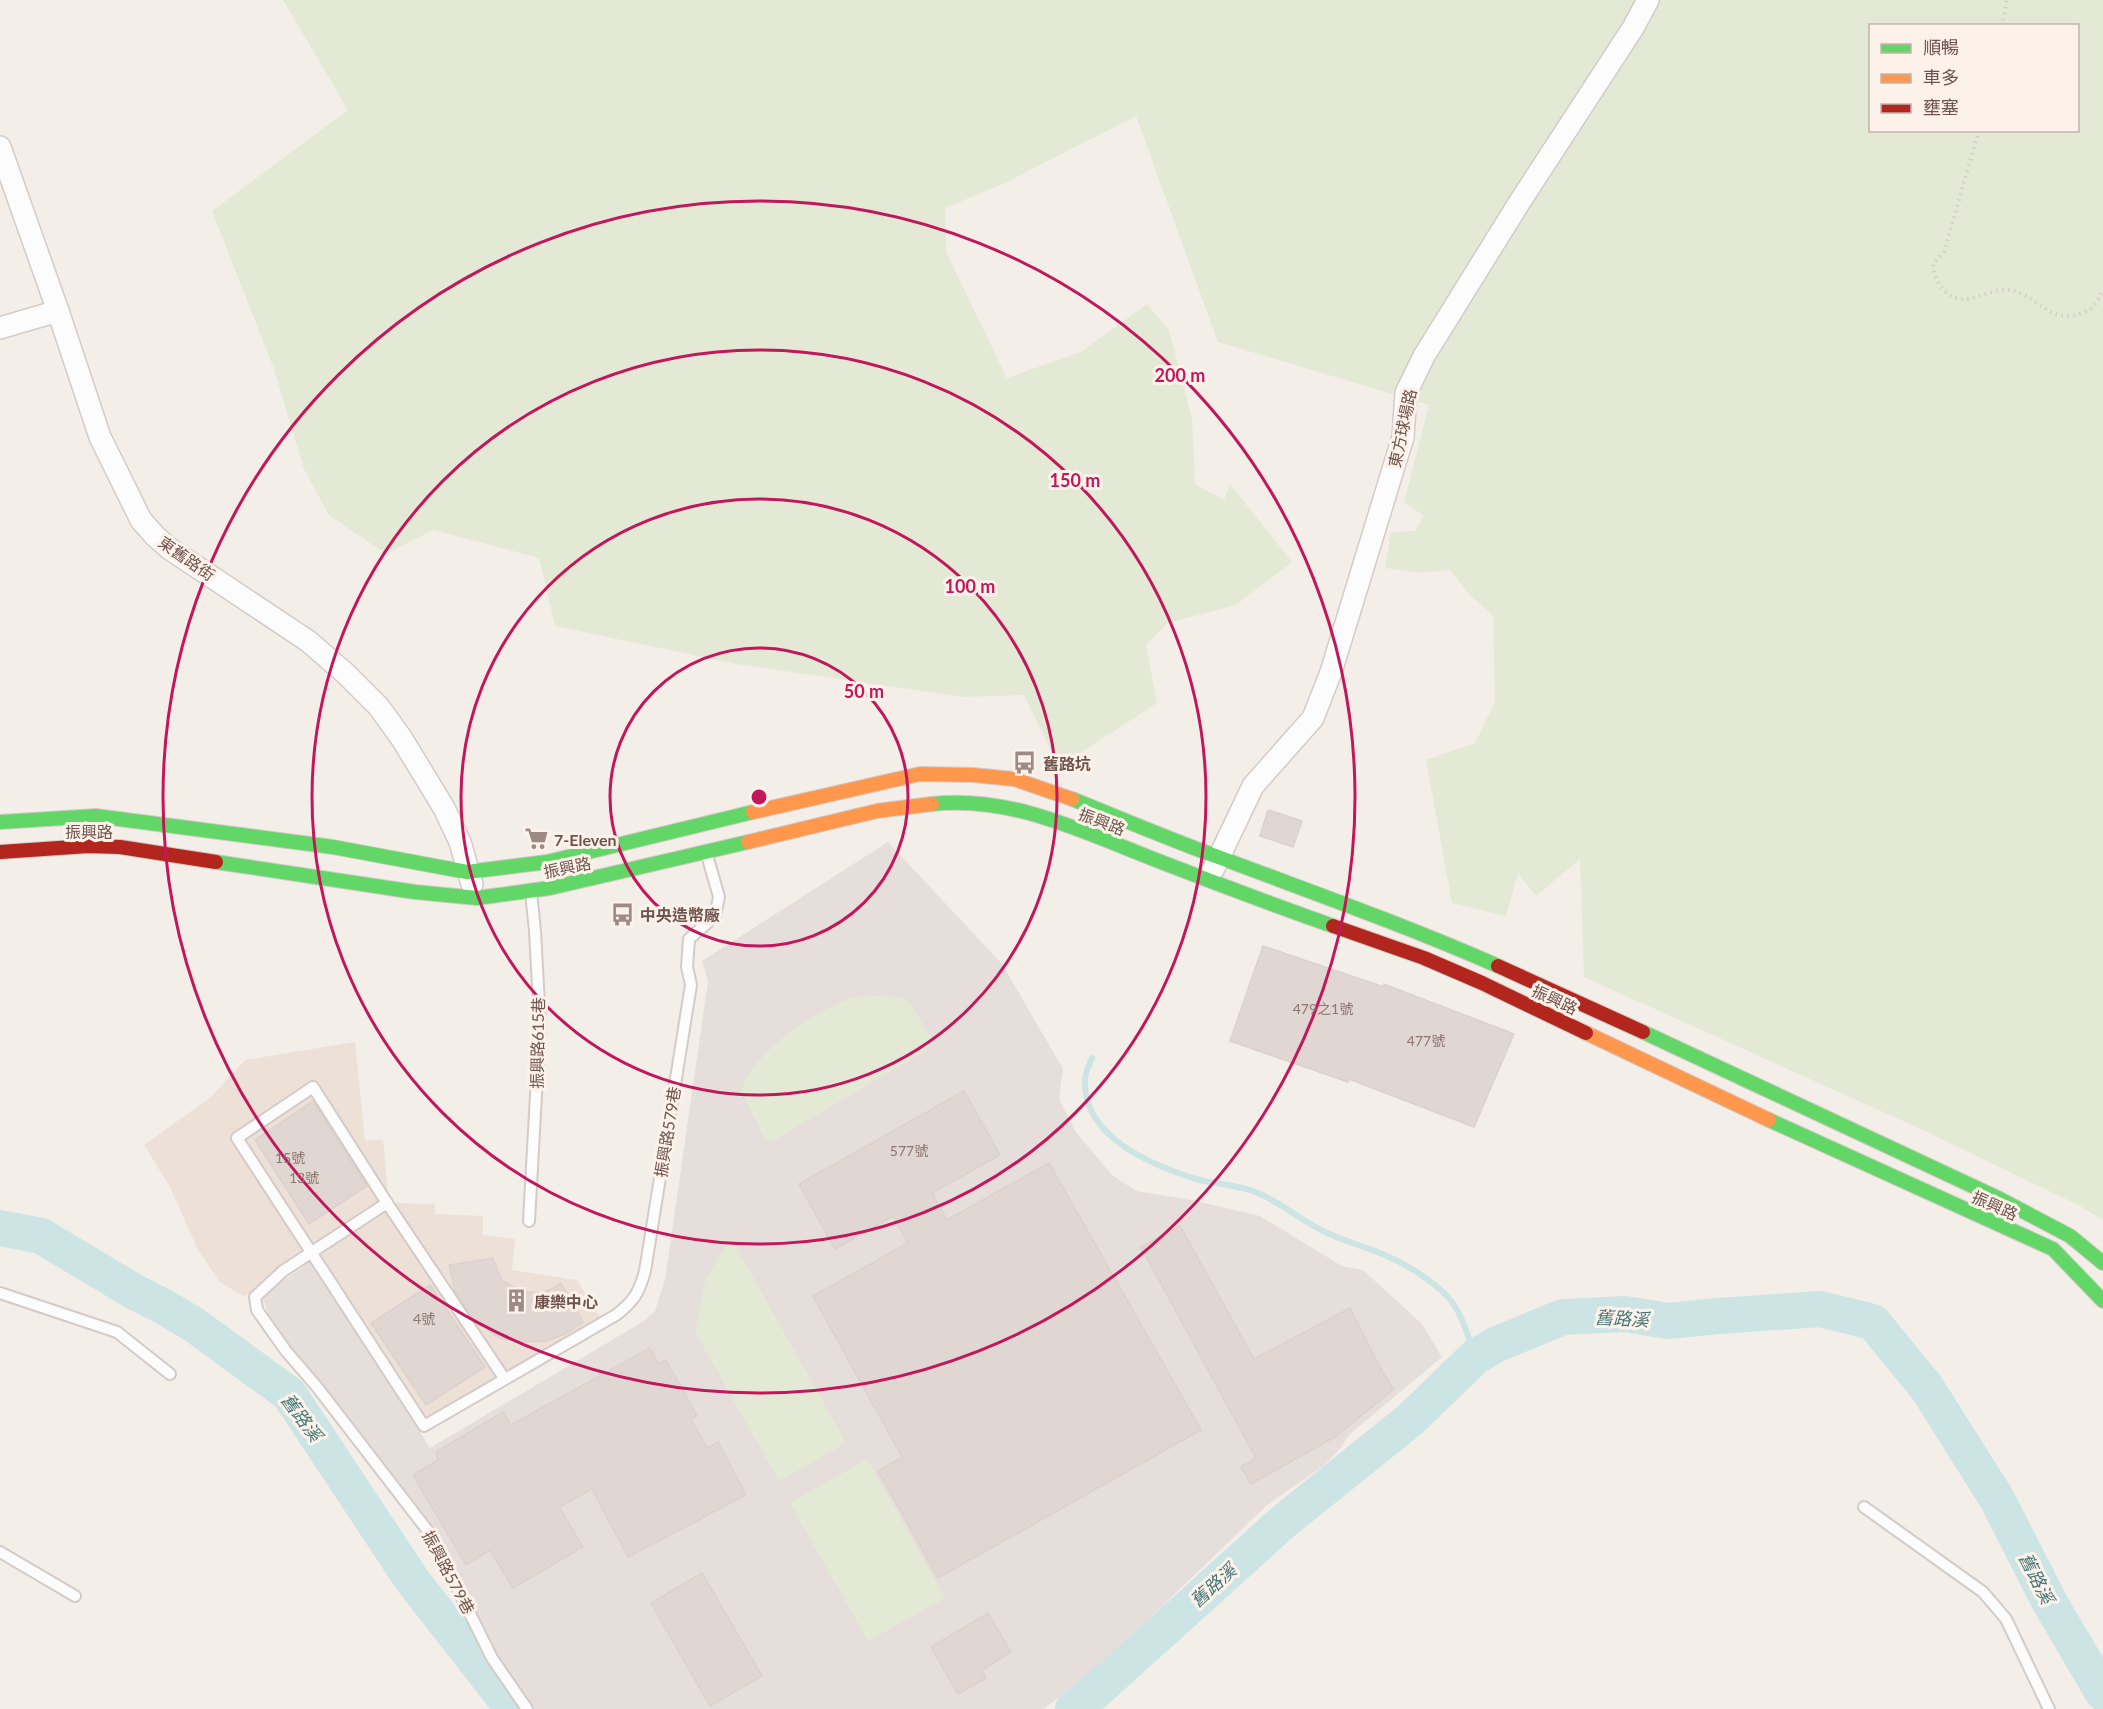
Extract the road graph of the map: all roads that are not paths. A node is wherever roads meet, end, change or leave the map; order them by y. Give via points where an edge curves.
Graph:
1 (1648, 0) edge
2 (0, 147) edge
3 (58, 311) junction
4 (0, 328) edge
5 (0, 822) edge
6 (704, 839) junction
7 (0, 852) edge
8 (1220, 858) junction
9 (467, 872) junction
10 (528, 878) junction
11 (1209, 879) junction
12 (477, 898) junction
13 (387, 1203) junction
14 (529, 1221) dead end
15 (312, 1253) junction
16 (2103, 1263) edge
17 (0, 1293) edge
18 (2103, 1301) edge
19 (170, 1374) dead end
20 (504, 1378) junction
21 (1864, 1507) dead end
22 (0, 1552) edge
23 (75, 1596) dead end
24 (527, 1709) edge
25 (2049, 1709) edge

1 - 8 street, 東方球場路 via 1424,356 1406,393 1403,437 1324,690 1312,718 1253,786
2 - 3 street, 東舊路街
3 - 4 street
3 - 9 street, 東舊路街 via 100,437 141,520 170,549 308,641 379,707 444,808 460,842
5 - 9 street, 振興路 via 96,816 333,847
6 - 8 street, 振興路 via 920,774 973,775 1014,779 1063,795
6 - 10 street, 振興路
6 - 10 street, 振興路 via 547,862
6 - 11 street, 振興路 via 943,803 994,804 1050,819
6 - 20 lane, 振興路579巷 via 718,897 715,916 689,939 687,967 691,986 641,1287 631,1303 616,1315
7 - 12 street, 振興路 via 120,847
8 - 11 street, 東方球場路
8 - 16 street, 振興路 via 1437,939 1570,998 1998,1198 2070,1236
9 - 10 street, 振興路
9 - 12 street, 東舊路街
10 - 12 street, 振興路
10 - 14 lane, 振興路615巷 via 540,1023
11 - 18 street, 振興路 via 1482,983 1835,1151 2053,1249
13 - 15 lane, 振興路579巷
13 - 15 lane, 振興路579巷 via 313,1087 237,1138
13 - 20 lane, 振興路579巷
15 - 20 lane, 振興路579巷 via 424,1426
15 - 24 lane, 振興路579巷 via 255,1297 257,1310 431,1535 492,1658
17 - 19 lane via 117,1332
21 - 25 lane via 1983,1592 2006,1619
22 - 23 lane

